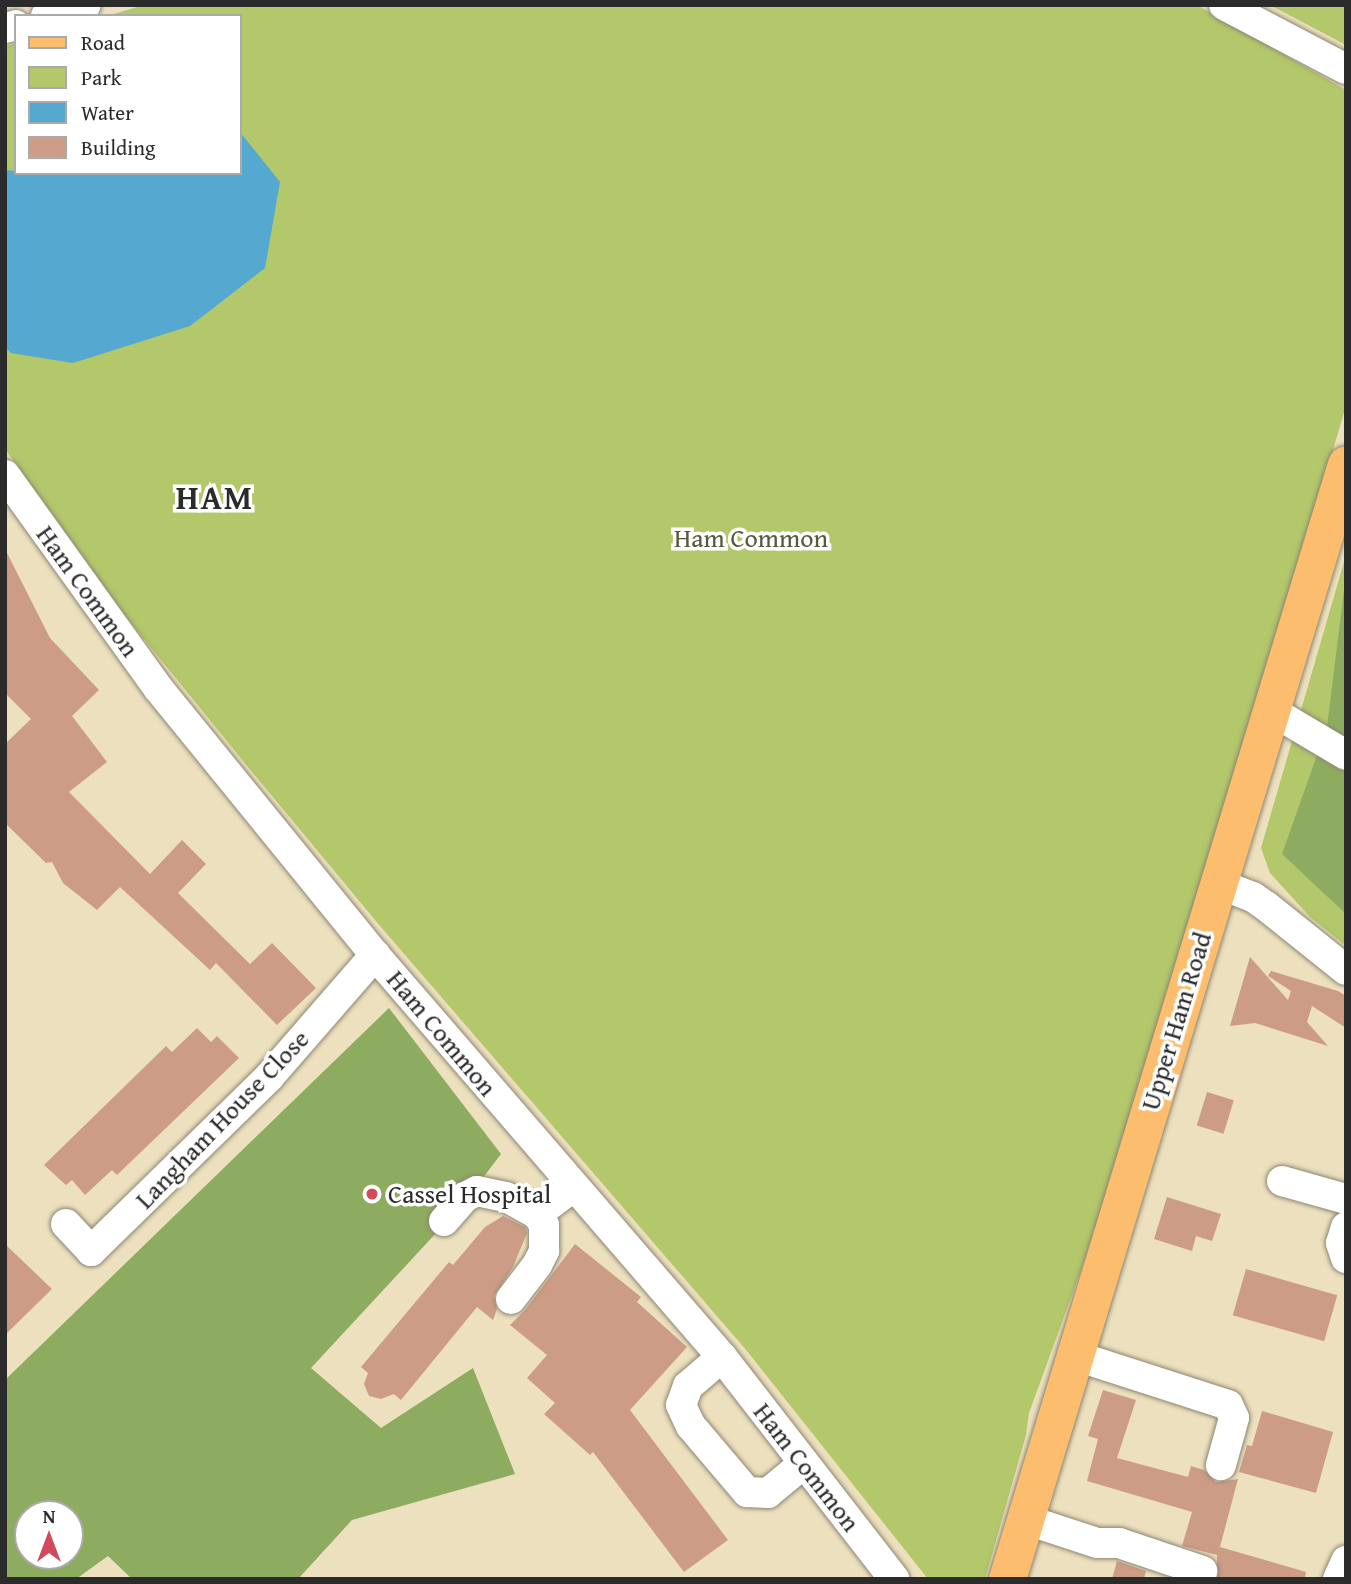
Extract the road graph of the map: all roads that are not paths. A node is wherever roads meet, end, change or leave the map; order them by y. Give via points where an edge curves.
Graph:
1 (86, 5) edge
2 (1224, 5) edge
3 (53, 14) edge
4 (1346, 69) edge
5 (1346, 464) edge
6 (5, 475) edge
7 (1272, 711) junction
8 (1346, 755) edge
9 (1219, 884) junction
10 (375, 955) junction
11 (1346, 970) edge
12 (1282, 1181) dead end
13 (573, 1187) junction
14 (1346, 1199) edge
15 (537, 1214) junction
16 (444, 1221) dead end
17 (66, 1224) dead end
18 (1346, 1227) edge
19 (1346, 1258) edge
20 (511, 1299) dead end
21 (1073, 1355) junction
22 (723, 1357) junction
23 (803, 1464) junction
24 (1221, 1465) dead end
25 (1024, 1519) junction
26 (1346, 1561) edge
27 (1202, 1571) dead end
28 (894, 1579) edge
29 (1007, 1579) edge
30 (1338, 1579) edge

1 - 3 street
2 - 4 street
5 - 7 main road, Upper Ham Road
6 - 10 street, Ham Common via 158,688
7 - 8 street
7 - 9 main road, Upper Ham Road
9 - 11 street via 1253,897
9 - 21 main road, Upper Ham Road
10 - 13 street, Ham Common
10 - 17 street, Langham House Close via 269,1077 91,1251
12 - 14 street
13 - 15 street
13 - 22 street, Ham Common
15 - 16 street via 506,1197 477,1191 465,1197
15 - 20 street via 544,1225 544,1251
18 - 19 street via 1340,1243
21 - 24 street via 1228,1405 1234,1418
21 - 25 main road, Upper Ham Road
22 - 23 street, Ham Common
22 - 23 street via 688,1386 681,1405 691,1426 747,1492 768,1493
23 - 28 street, Ham Common
25 - 27 street via 1097,1543 1119,1543
25 - 29 main road, Upper Ham Road
26 - 30 street

